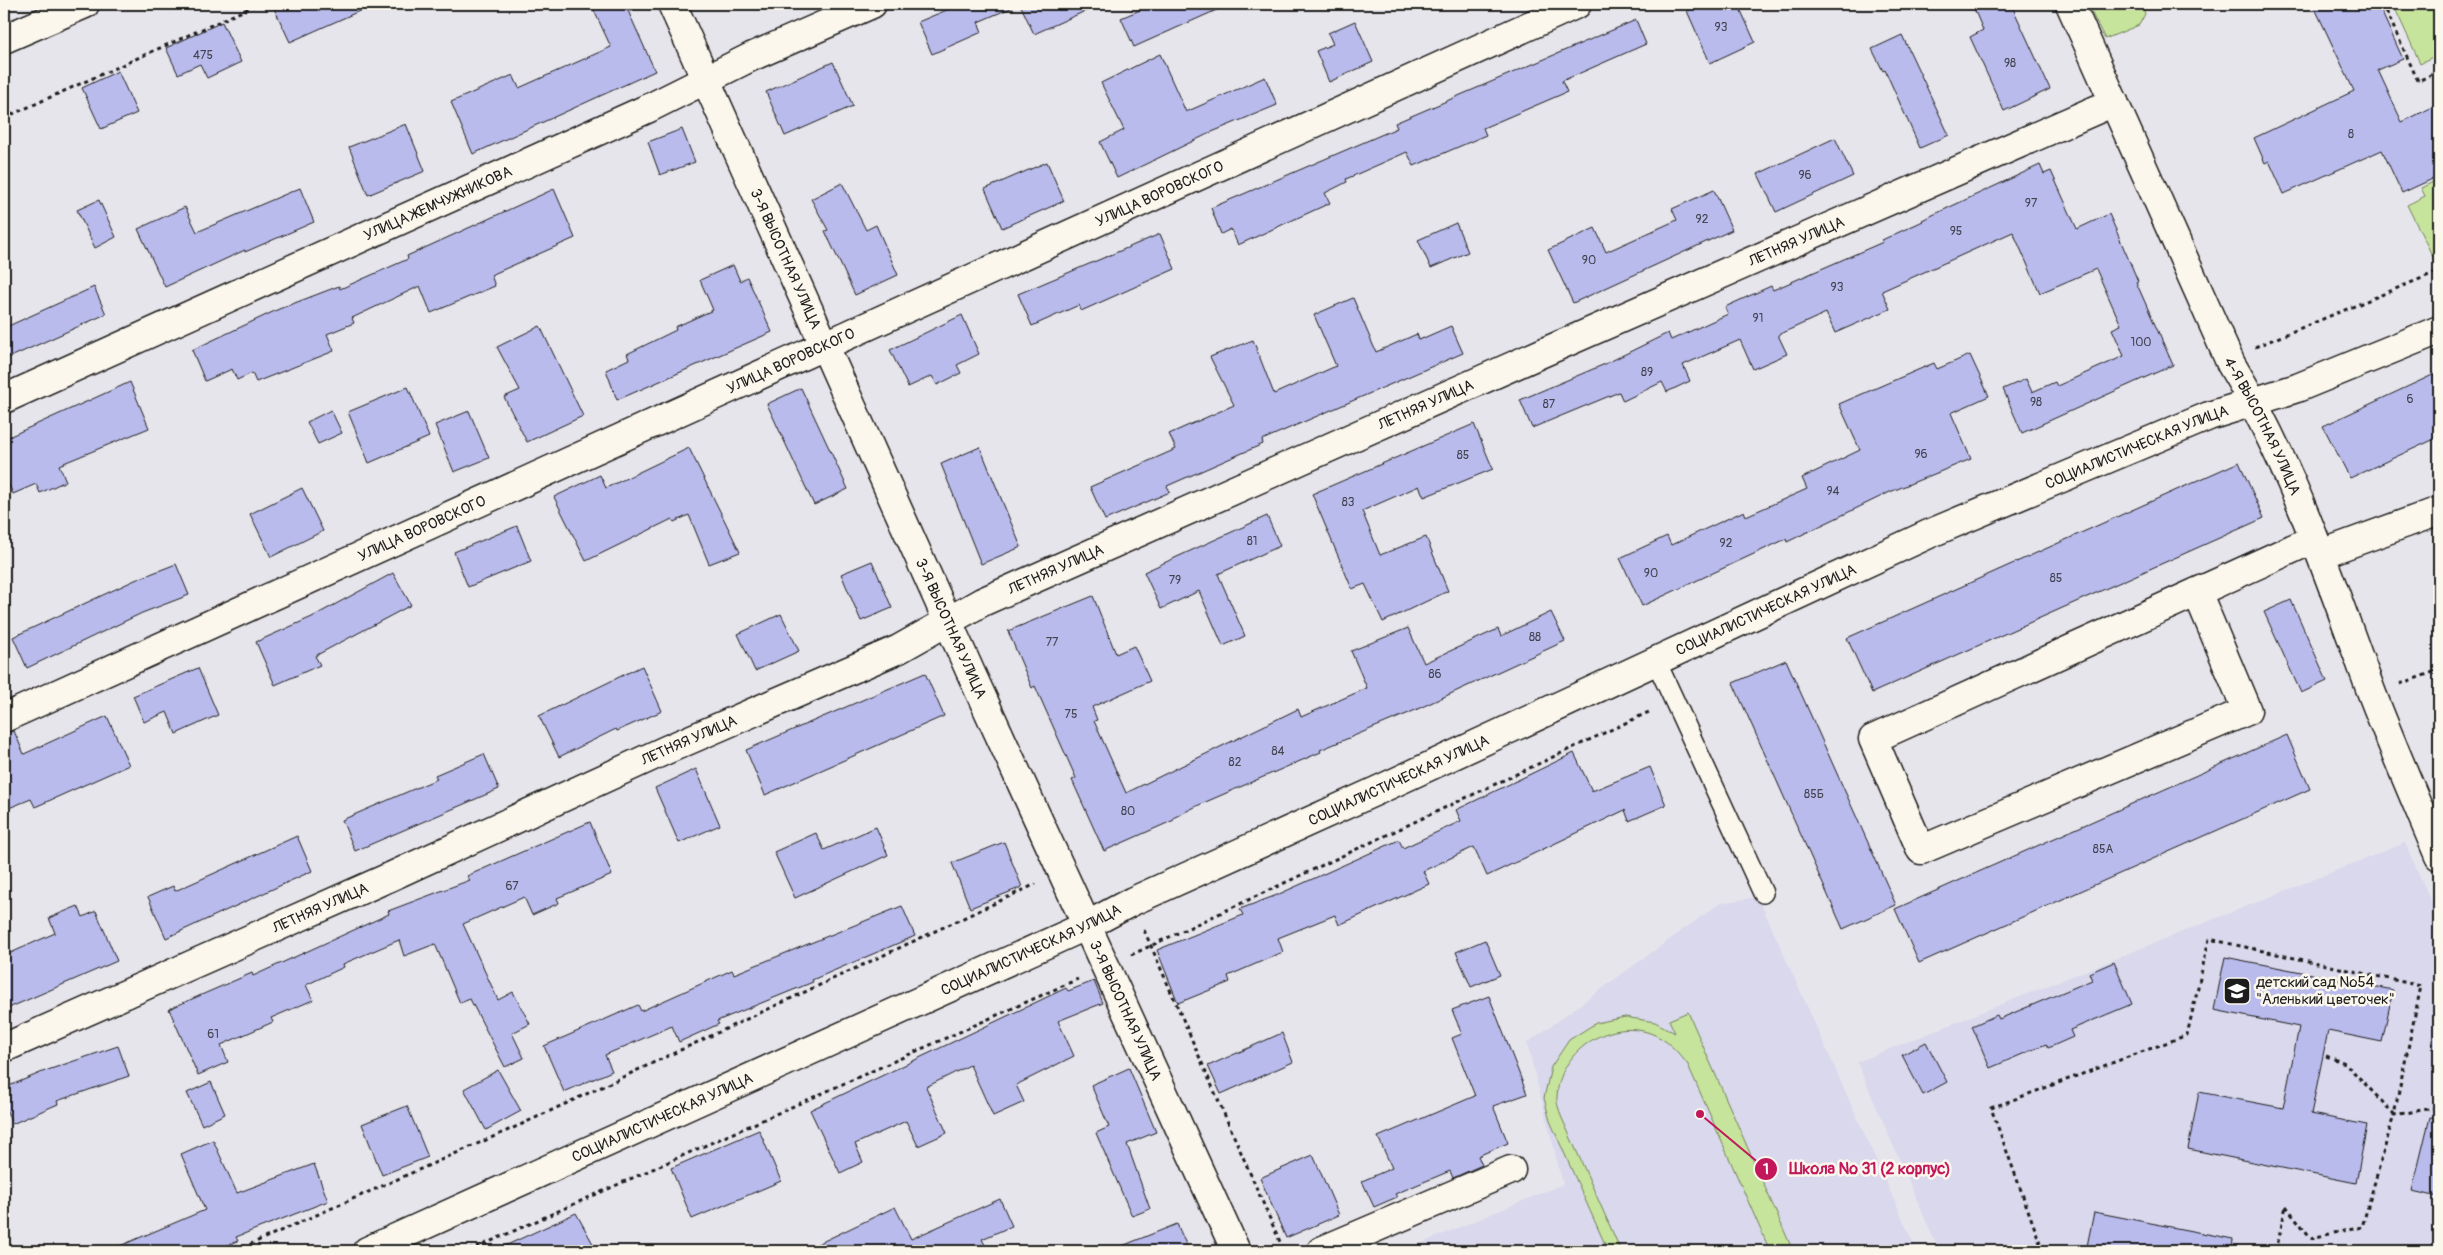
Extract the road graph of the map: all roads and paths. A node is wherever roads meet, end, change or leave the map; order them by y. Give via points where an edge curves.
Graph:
1 (85, 4) edge
2 (258, 4) edge
3 (672, 4) edge
4 (872, 4) edge
5 (1577, 4) edge
6 (2070, 4) edge
7 (2383, 4) edge
8 (4, 39) edge
9 (2439, 71) edge
10 (706, 80) junction
11 (2114, 102) junction
12 (4, 118) edge
13 (2439, 271) edge
14 (2439, 330) edge
15 (826, 345) junction
16 (2228, 358) junction
17 (4, 399) edge
18 (2254, 403) junction
19 (2439, 511) edge
20 (2318, 547) junction
21 (2197, 592) junction
22 (948, 621) junction
23 (1656, 661) junction
24 (2439, 670) edge
25 (2372, 694) junction
26 (1673, 700) junction
27 (4, 718) edge
28 (2439, 856) edge
29 (1063, 871) junction
30 (1763, 893) dead end
31 (1133, 901) junction
32 (1088, 925) junction
33 (1150, 946) junction
34 (1106, 966) junction
35 (4, 1048) edge
36 (2326, 1056) dead end
37 (2439, 1107) edge
38 (2394, 1115) junction
39 (1510, 1170) dead end
40 (235, 1251) edge
41 (367, 1251) edge
42 (469, 1251) edge
43 (1236, 1251) edge
44 (1284, 1251) edge
45 (1321, 1251) edge
46 (2043, 1251) edge
47 (2276, 1251) edge

1 - 8 street
2 - 12 path
3 - 10 street, 3-Я ВЫСОТНАЯ УЛИЦА
4 - 10 street, УЛИЦА ЖЕМЧУЖНИКОВА
5 - 15 street, УЛИЦА ВОРОВСКОГО
6 - 11 street, 4-Я ВЫСОТНАЯ УЛИЦА
7 - 9 path via 2418,81
10 - 15 street, 3-Я ВЫСОТНАЯ УЛИЦА
10 - 17 street, УЛИЦА ЖЕМЧУЖНИКОВА
11 - 16 street, 4-Я ВЫСОТНАЯ УЛИЦА
11 - 22 street, ЛЕТНЯЯ УЛИЦА via 982,602
13 - 16 path
14 - 18 street, СОЦИАЛИСТИЧЕСКАЯ УЛИЦА
15 - 22 street, 3-Я ВЫСОТНАЯ УЛИЦА
15 - 27 street, УЛИЦА ВОРОВСКОГО
16 - 18 street, 4-Я ВЫСОТНАЯ УЛИЦА
18 - 20 street, 4-Я ВЫСОТНАЯ УЛИЦА
18 - 23 street, СОЦИАЛИСТИЧЕСКАЯ УЛИЦА via 2208,416 1931,533
19 - 20 street
20 - 21 street
20 - 25 street, 4-Я ВЫСОТНАЯ УЛИЦА
21 - 21 street via 1872,739 1920,850 2247,711
22 - 29 street, 3-Я ВЫСОТНАЯ УЛИЦА
22 - 35 street, ЛЕТНЯЯ УЛИЦА via 898,650 666,750
23 - 26 lane
23 - 31 street, СОЦИАЛИСТИЧЕСКАЯ УЛИЦА
24 - 25 path
25 - 28 street, 4-Я ВЫСОТНАЯ УЛИЦА
26 - 30 lane
26 - 33 path
29 - 32 street, 3-Я ВЫСОТНАЯ УЛИЦА
29 - 40 path via 520,1125
31 - 32 street, СОЦИАЛИСТИЧЕСКАЯ УЛИЦА
31 - 33 path
32 - 34 street, 3-Я ВЫСОТНАЯ УЛИЦА
32 - 41 street, СОЦИАЛИСТИЧЕСКАЯ УЛИЦА
33 - 34 path
33 - 44 path
34 - 42 path
34 - 43 street, 3-Я ВЫСОТНАЯ УЛИЦА
36 - 38 path via 2345,1063
37 - 38 path
38 - 46 path via 2421,986 2209,939 2188,1035 1991,1108
38 - 47 path via 2362,1227 2311,1238 2286,1206
39 - 45 street

